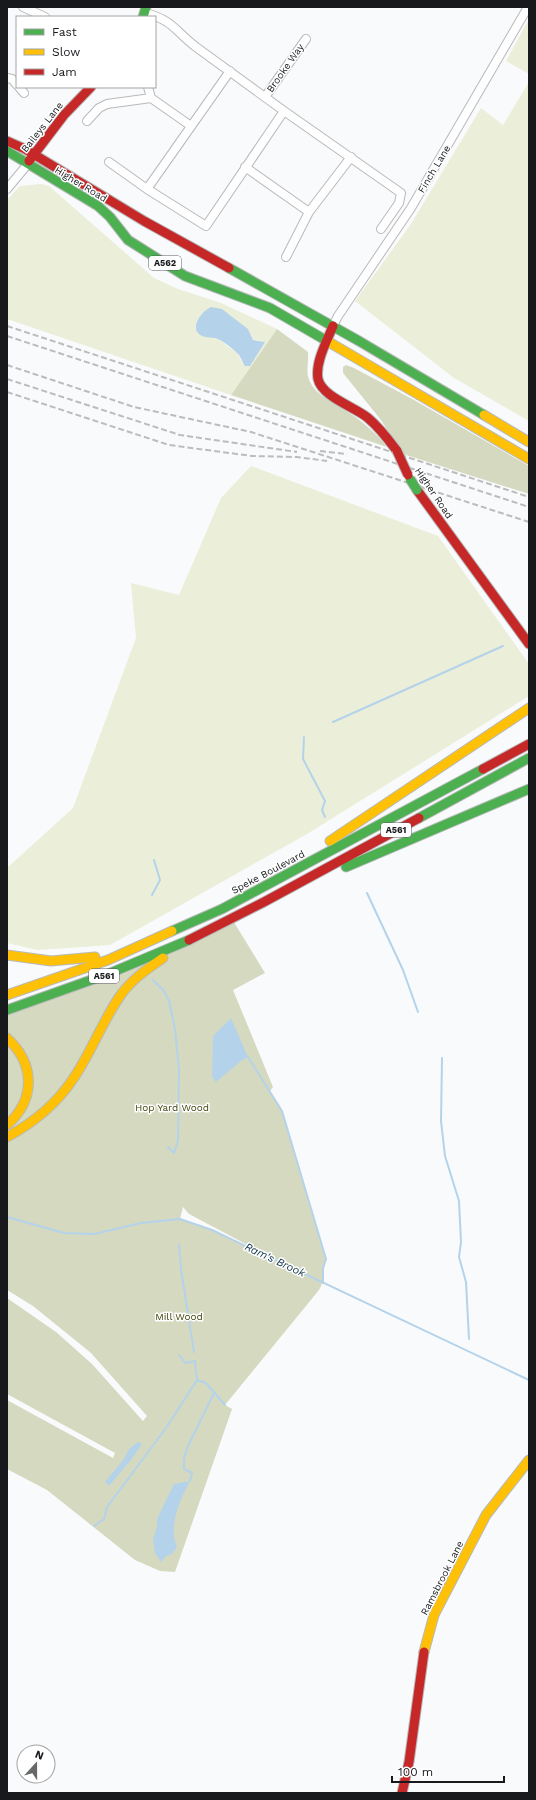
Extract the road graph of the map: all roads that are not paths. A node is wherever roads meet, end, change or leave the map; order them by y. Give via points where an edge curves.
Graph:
1 (23, 7) edge
2 (528, 7) edge
3 (145, 12) edge
4 (43, 16) edge
5 (154, 16) edge
6 (156, 17) edge
7 (306, 39) dead end
8 (230, 71) junction
9 (7, 78) edge
10 (16, 84) edge
11 (90, 88) edge
12 (148, 88) edge
13 (265, 97) junction
14 (151, 98) junction
15 (284, 111) junction
16 (87, 121) dead end
17 (191, 126) junction
18 (7, 141) edge
19 (7, 151) edge
20 (34, 154) junction
21 (351, 158) junction
22 (109, 162) dead end
23 (27, 164) junction
24 (245, 167) junction
25 (7, 189) edge
26 (147, 189) junction
27 (309, 212) junction
28 (381, 229) dead end
29 (286, 256) dead end
30 (333, 326) junction
31 (327, 342) junction
32 (529, 442) edge
33 (529, 459) edge
34 (529, 644) edge
35 (529, 708) edge
36 (529, 744) edge
37 (529, 758) edge
38 (529, 789) edge
39 (269, 884) junction
40 (264, 902) junction
41 (222, 909) junction
42 (198, 936) junction
43 (7, 955) edge
44 (7, 995) edge
45 (7, 1010) edge
46 (7, 1038) edge
47 (7, 1125) edge
48 (7, 1137) edge
49 (529, 1460) edge
50 (402, 1793) edge

1 - 4 street
2 - 30 street, Finch Lane via 411,208
3 - 5 street
6 - 8 street via 168,22 184,38
7 - 13 street, Brooke Way
8 - 13 street
8 - 17 street
9 - 10 street
11 - 20 main road, Baileys Lane via 64,115
12 - 14 street
13 - 15 street
14 - 16 street via 107,104 99,108
14 - 17 street
15 - 21 street
15 - 24 street
17 - 26 street
18 - 20 main road, Higher Road / A562
19 - 23 main road, Higher Road / A562
20 - 23 main road, Baileys Lane
20 - 30 main road, Higher Road / A562 via 144,221
21 - 27 street
21 - 28 street via 400,193 399,203
22 - 26 street
23 - 25 street
23 - 31 main road, Higher Road / A562 via 98,206 110,216 128,240 185,276 270,308
24 - 26 street via 206,226
24 - 27 street
27 - 29 street
30 - 31 main road, Higher Road
30 - 32 main road, Higher Road / A562
31 - 33 main road, Higher Road / A562
31 - 34 main road, Higher Road, bridge via 318,377 321,386 359,411 385,435 417,490
35 - 39 main road
36 - 39 main road, Speke Boulevard / A561
37 - 40 main road, A561
38 - 40 main road
39 - 41 main road, Speke Boulevard / A561
40 - 42 main road, A561
41 - 43 main road via 96,957 59,962
41 - 44 main road, Speke Boulevard / A561 via 108,960
42 - 45 main road, A561 via 108,974
42 - 48 main road via 147,969 128,987 106,1019 73,1079 36,1119
46 - 47 main road via 17,1047 24,1059 29,1085 21,1112
49 - 50 main road, Ramsbrook Lane via 486,1515 434,1615 425,1643

